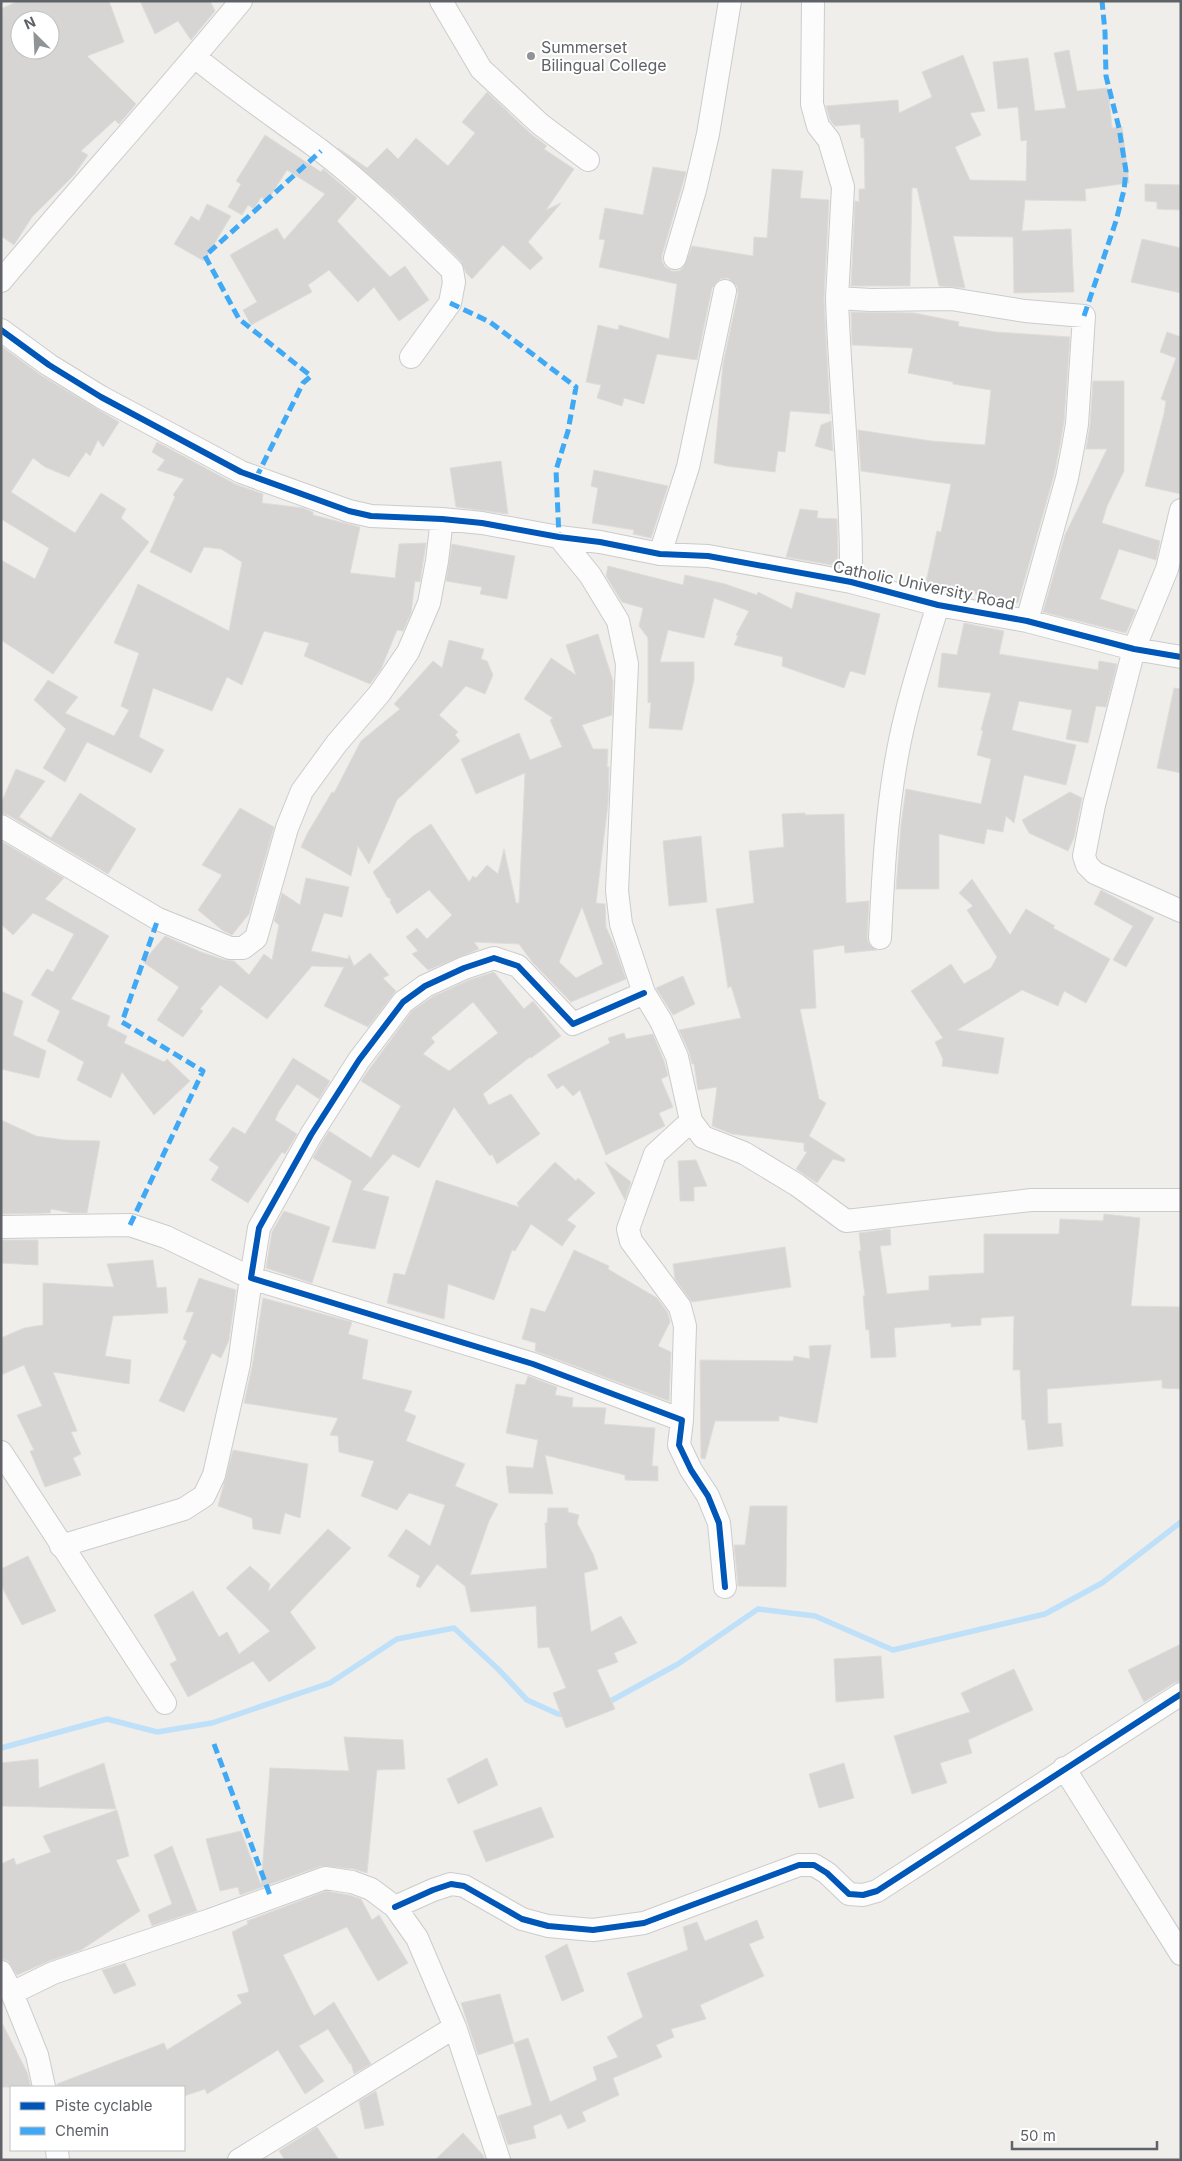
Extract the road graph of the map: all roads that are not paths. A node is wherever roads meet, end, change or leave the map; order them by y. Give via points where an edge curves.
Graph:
1 (241, 1) edge
2 (441, 1) edge
3 (730, 1) edge
4 (813, 1) edge
5 (195, 57) junction
6 (588, 160) dead end
7 (675, 258) dead end
8 (1, 281) edge
9 (725, 291) dead end
10 (837, 298) junction
11 (1, 330) edge
12 (411, 357) dead end
13 (1181, 510) edge
14 (442, 519) junction
15 (559, 537) junction
16 (660, 554) junction
17 (852, 582) junction
18 (938, 605) junction
19 (1026, 622) junction
20 (1134, 649) junction
21 (1181, 657) edge
22 (1, 826) edge
23 (1181, 911) edge
24 (880, 938) dead end
25 (644, 993) junction
26 (691, 1121) junction
27 (1181, 1200) edge
28 (1, 1227) edge
29 (251, 1278) junction
30 (682, 1420) junction
31 (1, 1452) edge
32 (61, 1546) junction
33 (725, 1587) dead end
34 (1181, 1694) edge
35 (165, 1703) dead end
36 (1064, 1768) junction
37 (395, 1907) junction
38 (1181, 1954) edge
39 (1, 1972) edge
40 (12, 1993) junction
41 (455, 2027) junction
42 (44, 2086) edge
43 (239, 2160) edge
44 (499, 2160) edge

1 - 5 street
2 - 6 street via 481,70 540,124
3 - 7 street via 708,134
4 - 10 street via 812,104 818,126 829,140 843,187
5 - 8 street
5 - 12 street via 236,91 321,151 402,220 452,270 454,282 450,303
9 - 16 street via 688,467
10 - 17 street
10 - 19 street via 951,299 1025,311 1084,316 1074,448
11 - 14 street, Catholic University Road via 101,397 241,472 348,511 372,516
13 - 20 street via 1166,569
14 - 15 street, Catholic University Road
14 - 22 street via 429,603 408,652 380,693 337,743 302,791 256,938 242,948 230,948 158,920
15 - 16 street, Catholic University Road
15 - 25 street via 590,575 618,621 627,664 617,891 621,924
16 - 17 street, Catholic University Road via 702,555
17 - 18 street, Catholic University Road
18 - 19 street, Catholic University Road
18 - 24 street via 897,755 884,852
19 - 20 street, Catholic University Road
20 - 21 street, Catholic University Road
20 - 23 street via 1084,856 1095,873
25 - 26 street via 677,1056
25 - 29 street via 573,1024 518,966 494,958 426,986 402,1002 359,1060 311,1135 259,1228
26 - 27 street via 703,1137 744,1153 797,1185 846,1221 1031,1200
26 - 30 street via 655,1154 628,1229 631,1240 680,1307 685,1326
28 - 29 street via 130,1225 166,1237
29 - 30 street via 533,1364
29 - 32 street via 239,1364 214,1475 204,1496 184,1509
30 - 33 street via 679,1445 708,1496 719,1523
31 - 32 street
32 - 35 street
34 - 36 street
36 - 37 street via 876,1891 863,1895 849,1894 827,1872 814,1865 799,1865 644,1923 593,1930 548,1926 522,1919 464,1886 451,1884
36 - 38 street
37 - 40 street via 371,1890 347,1880 324,1878 53,1973
37 - 41 street via 417,1938
39 - 40 street
40 - 42 street via 37,2055
41 - 43 street
41 - 44 street

